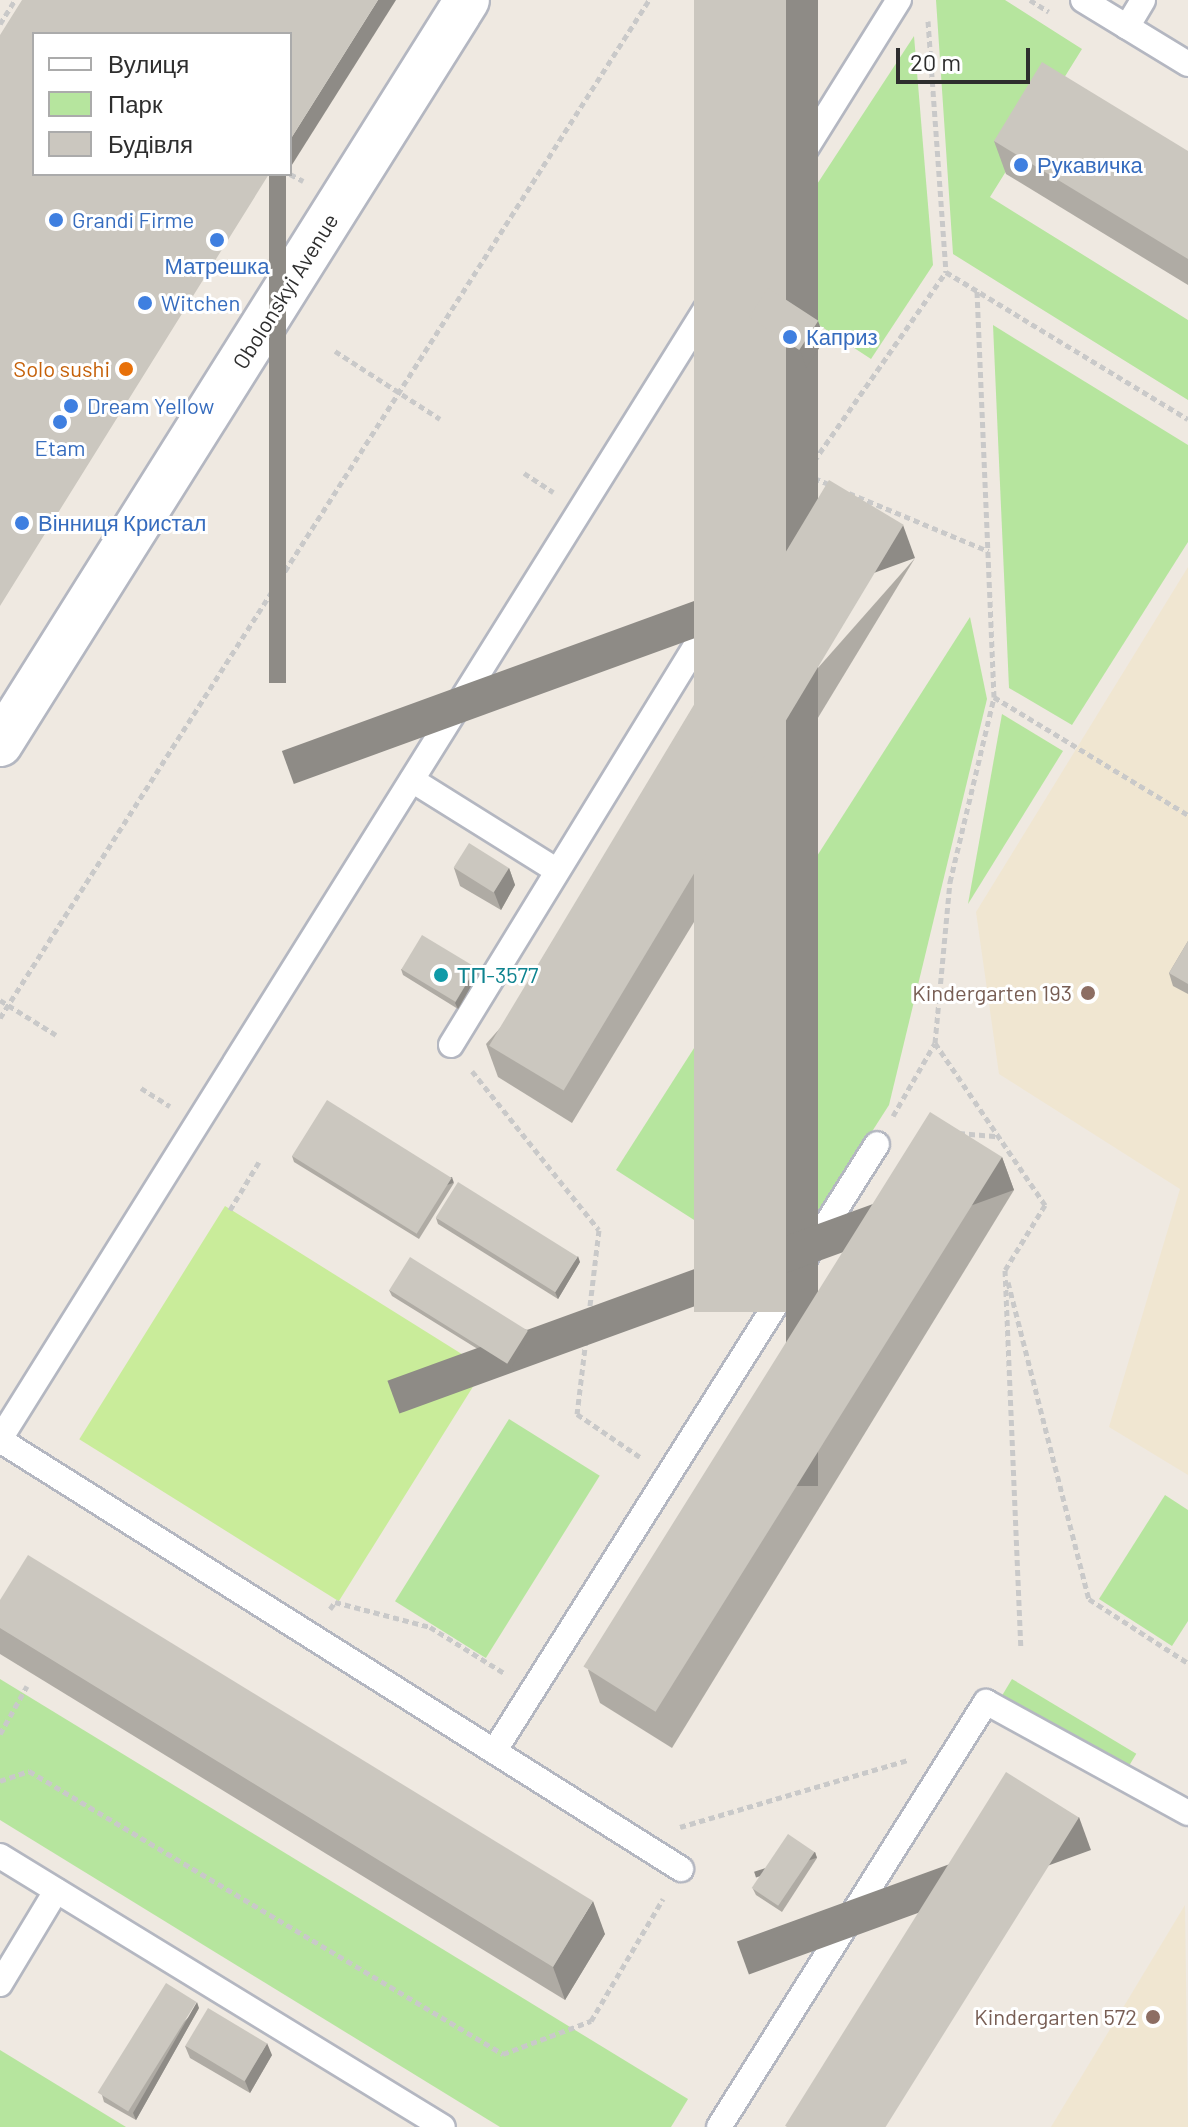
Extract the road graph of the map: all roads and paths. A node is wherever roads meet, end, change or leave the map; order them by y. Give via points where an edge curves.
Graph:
1 (467, 0) edge
2 (649, 0) edge
3 (899, 0) edge
4 (1083, 0) edge
5 (1143, 0) edge
6 (13, 3) edge
7 (20, 11) edge
8 (927, 15) dead end
9 (0, 24) edge
10 (1127, 27) junction
11 (1188, 64) edge
12 (946, 272) junction
13 (977, 291) junction
14 (335, 351) dead end
15 (400, 393) junction
16 (1188, 419) edge
17 (446, 423) edge
18 (805, 474) junction
19 (773, 520) joint
20 (988, 551) junction
21 (994, 697) junction
22 (0, 744) edge
23 (412, 780) junction
24 (1188, 815) edge
25 (556, 870) junction
26 (0, 1000) edge
27 (8, 1005) junction
28 (0, 1018) edge
29 (61, 1038) edge
30 (935, 1043) junction
31 (451, 1045) joint
32 (943, 1132) edge
33 (999, 1136) junction
34 (877, 1144) joint
35 (259, 1162) dead end
36 (230, 1210) dead end
37 (1005, 1270) junction
38 (0, 1440) edge
39 (668, 1475) junction
40 (372, 1612) dead end
41 (1021, 1646) dead end
42 (1188, 1663) edge
43 (27, 1686) edge
44 (532, 1691) junction
45 (0, 1734) edge
46 (959, 1746) junction
47 (495, 1750) junction
48 (0, 1781) edge
49 (1188, 1813) edge
50 (636, 1840) junction
51 (0, 1856) edge
52 (681, 1869) joint
53 (56, 1891) junction
54 (0, 1984) edge
55 (443, 2127) edge
56 (719, 2127) edge

1 - 22 main road, Obolonskyi Avenue
2 - 15 path
3 - 23 lane
4 - 10 lane
5 - 10 lane
6 - 7 path
6 - 9 path
8 - 12 path
10 - 11 lane
12 - 13 path
12 - 18 path
13 - 16 path
13 - 20 path
14 - 15 path
15 - 17 path
15 - 27 path
18 - 19 path
18 - 20 path
19 - 25 lane
20 - 21 path
21 - 24 path
21 - 30 path via 950,882
23 - 25 lane
23 - 38 lane
25 - 31 lane
26 - 27 path
27 - 28 path
27 - 29 path
30 - 33 path
30 - 34 path
31 - 39 path via 599,1230 577,1414
32 - 33 path
33 - 37 path via 1045,1205
34 - 39 lane
35 - 36 path
37 - 41 path
37 - 42 path via 1089,1599
38 - 47 lane
39 - 44 lane
40 - 44 path via 430,1627
43 - 45 path
44 - 47 lane
46 - 49 lane via 986,1702
46 - 50 path
46 - 56 lane
47 - 50 lane
48 - 52 path via 29,1771 503,2054 591,2021
50 - 52 lane
51 - 53 lane
53 - 54 lane
53 - 55 lane

